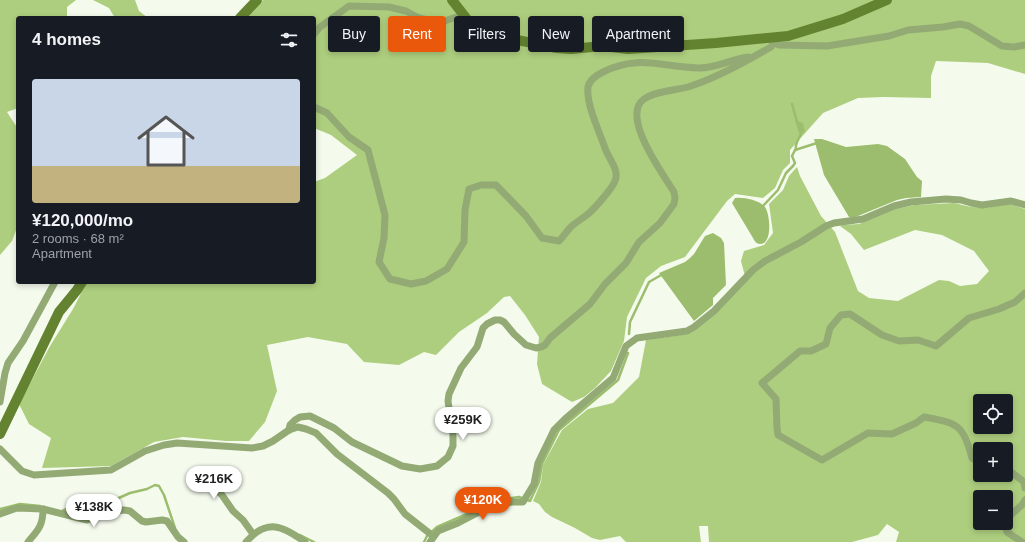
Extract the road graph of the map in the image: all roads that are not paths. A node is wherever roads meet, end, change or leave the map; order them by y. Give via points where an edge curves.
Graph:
1 (257, 0) edge
2 (452, 0) edge
3 (887, 0) edge
4 (463, 14) junction
5 (242, 16) edge
6 (316, 32) edge
7 (773, 40) junction
8 (1025, 45) edge
9 (752, 58) junction
10 (316, 108) edge
11 (1025, 205) edge
12 (54, 284) edge
13 (81, 284) edge
14 (1025, 293) edge
15 (0, 402) edge
16 (289, 430) junction
17 (0, 434) edge
18 (0, 449) edge
19 (973, 458) edge
20 (1013, 473) edge
21 (225, 478) dead end
22 (1025, 488) edge
23 (1025, 500) edge
24 (43, 509) junction
25 (1013, 513) edge
26 (0, 514) edge
27 (1007, 530) edge
28 (251, 533) junction
29 (430, 536) edge
30 (28, 542) edge
31 (184, 542) edge
32 (246, 542) edge
33 (306, 542) edge
34 (1022, 542) edge

1 - 5 street
2 - 4 street
3 - 7 street via 843,19
4 - 6 street via 438,23 389,6 349,6
4 - 7 street via 470,23 498,36 557,48 603,46 628,49
7 - 8 street via 779,45 828,46 889,36 908,30 960,24 969,26 1002,46
7 - 9 street via 771,47
9 - 10 street via 698,68 642,62 620,65 597,74 589,84 588,96 605,149 616,172 616,181 588,214 573,225 559,241 542,238 526,216 496,186 481,185 469,189 465,210 464,242 447,269 426,281 411,284 390,279 379,262 385,215 368,150 349,137 328,113
9 - 16 street via 702,82 655,94 640,103 637,115 642,138 674,192 674,204 656,227 635,246 626,263 590,304 541,347 536,348 520,341 504,322 496,320 487,324 477,347 461,368 450,394 448,401 454,435 453,446 443,462 437,466 420,469 402,466 352,442 334,428 310,416 295,420
11 - 29 street via 1011,201 982,205 946,199 906,203 863,219 826,226 753,270 714,311 694,327 687,331 637,338 626,346 613,378 554,430 538,463 534,484 523,502 505,503 485,509
12 - 15 street via 8,362
13 - 17 street via 59,312
14 - 19 street via 1015,302 969,318 936,346 918,340 899,340 882,335 850,314 841,315 830,328 826,344 811,351 800,351 762,383 776,399 778,435 822,460 868,433 892,434 924,417 946,421 961,429
16 - 18 street via 273,441 257,447 177,443 164,445 145,451 111,470 34,475 22,471
16 - 29 street via 298,427 316,433 344,460 388,493 405,514
20 - 22 street via 1024,482
21 - 28 street via 213,486
23 - 25 street
24 - 26 street via 17,508
24 - 30 street via 40,527
24 - 31 street via 86,520 114,511 130,511 142,521 167,521
27 - 34 street
28 - 32 street
28 - 33 street via 274,527 290,532

